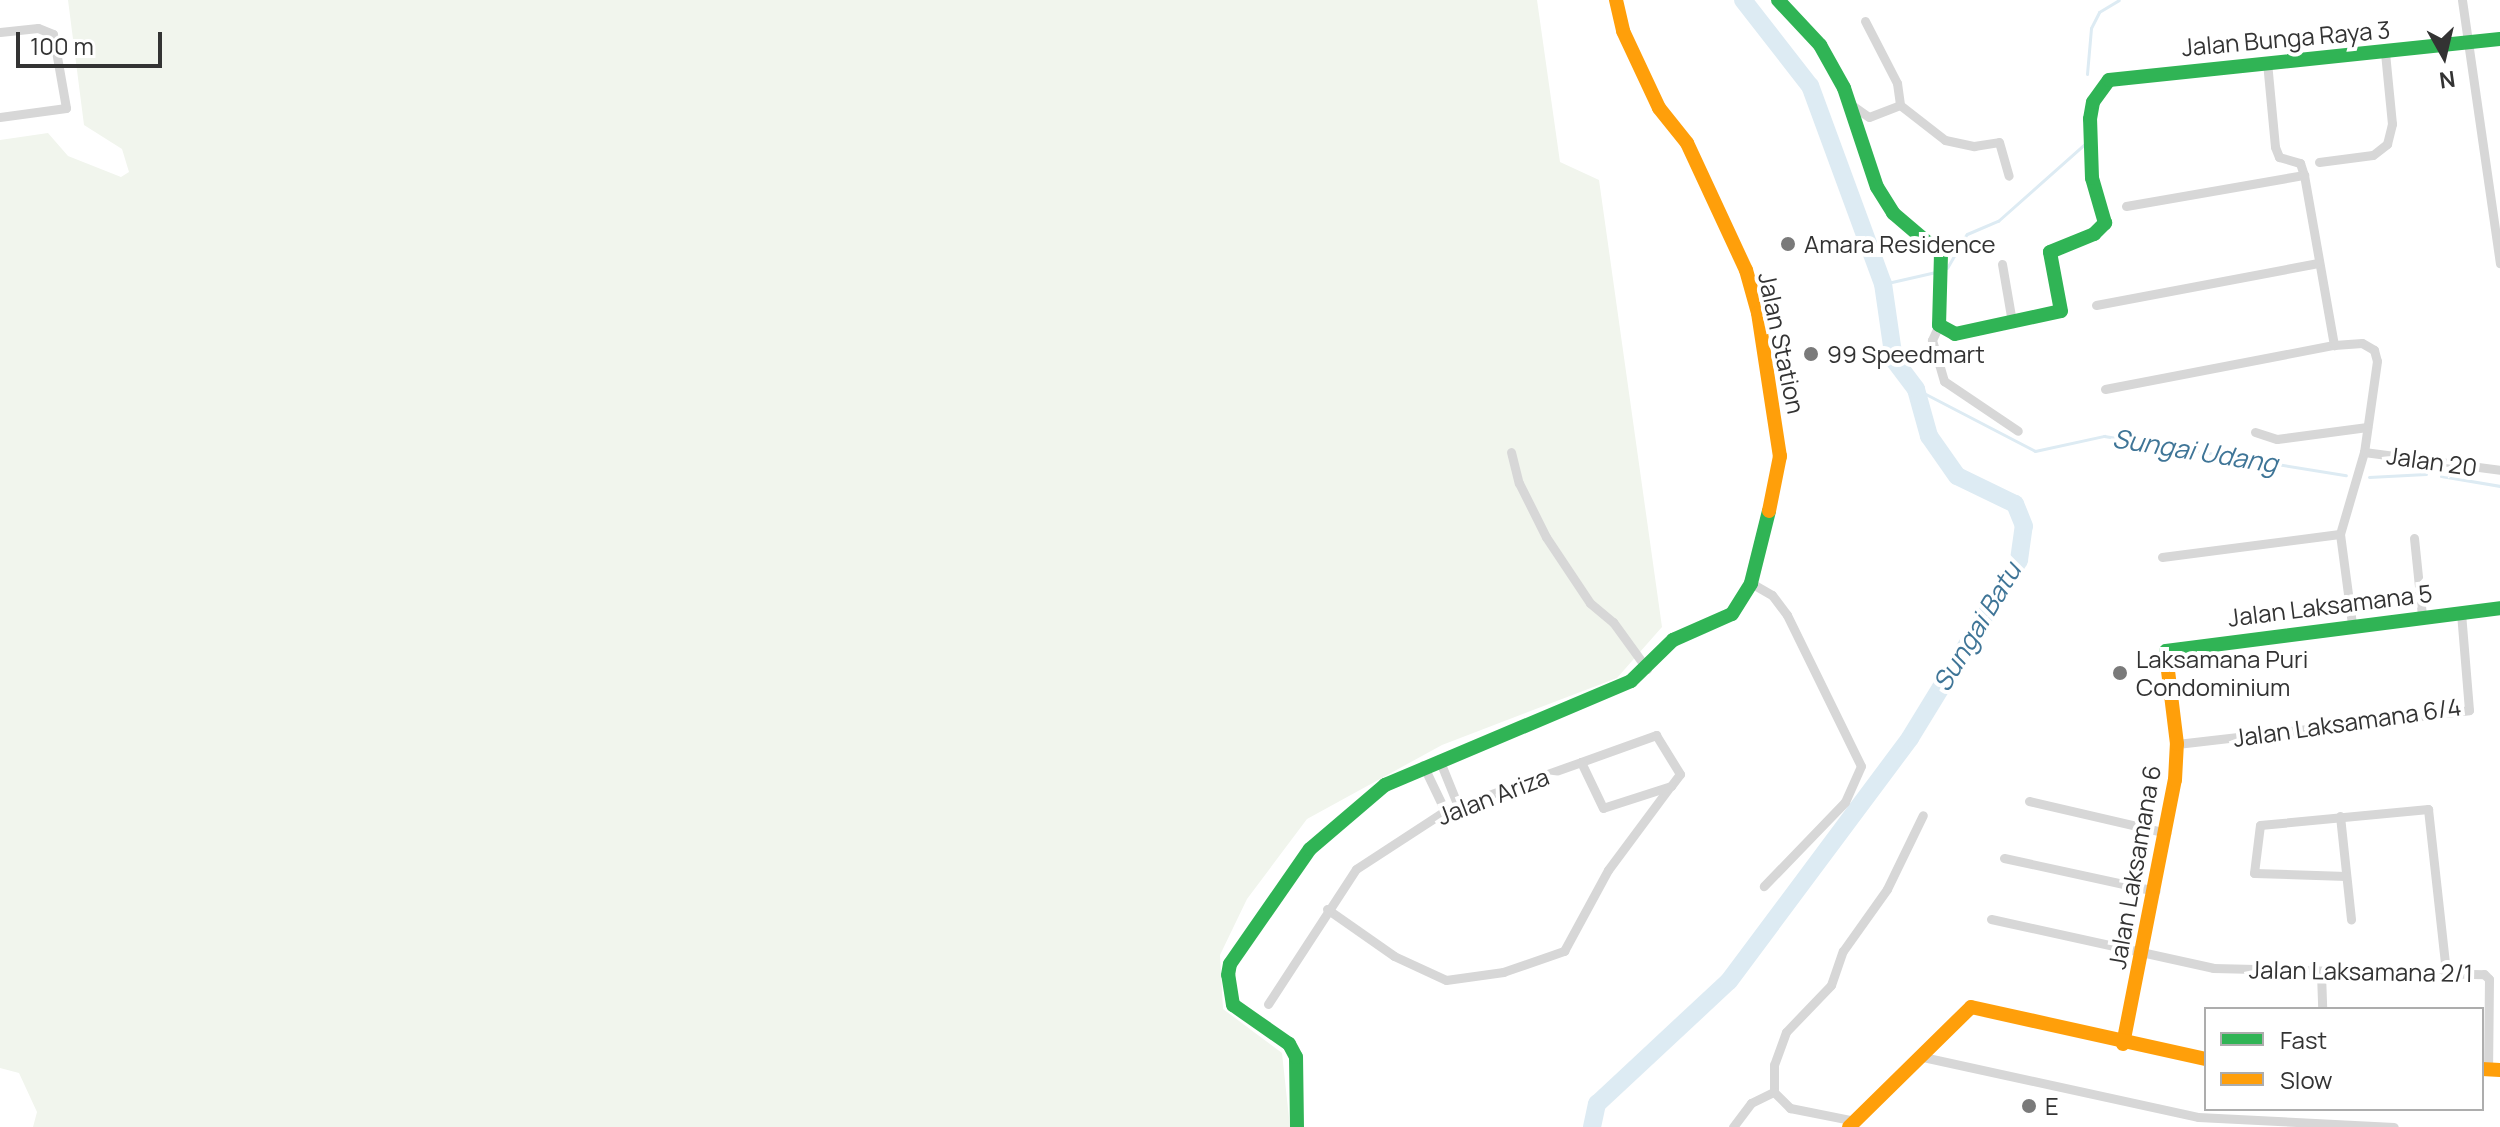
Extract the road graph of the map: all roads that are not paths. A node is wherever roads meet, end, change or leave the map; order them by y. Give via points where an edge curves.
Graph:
1 (1616, 0) edge
2 (1778, 0) edge
3 (2462, 0) edge
4 (1865, 21) dead end
5 (0, 32) edge
6 (2500, 39) edge
7 (2468, 42) junction
8 (2385, 52) junction
9 (2267, 62) junction
10 (1900, 105) junction
11 (1853, 106) junction
12 (0, 117) edge
13 (2319, 162) dead end
14 (2304, 175) junction
15 (2009, 176) dead end
16 (2126, 206) dead end
17 (2318, 263) junction
18 (2500, 263) edge
19 (2002, 264) dead end
20 (2096, 305) dead end
21 (2012, 322) junction
22 (1939, 325) junction
23 (2334, 345) junction
24 (2105, 389) dead end
25 (2367, 427) junction
26 (2018, 431) dead end
27 (2255, 432) dead end
28 (1511, 452) dead end
29 (2364, 452) junction
30 (2500, 470) edge
31 (2340, 534) junction
32 (2414, 538) dead end
33 (2162, 557) dead end
34 (1751, 583) junction
35 (2500, 608) edge
36 (2461, 612) junction
37 (2422, 616) junction
38 (2352, 624) junction
39 (2166, 651) joint
40 (1647, 669) junction
41 (2177, 744) junction
42 (1439, 759) junction
43 (1581, 762) junction
44 (1423, 765) junction
45 (1671, 786) junction
46 (2029, 801) dead end
47 (1458, 806) junction
48 (1445, 811) junction
49 (1923, 815) dead end
50 (2340, 816) junction
51 (2166, 833) junction
52 (2004, 858) dead end
53 (2346, 876) junction
54 (1764, 886) dead end
55 (2155, 891) junction
56 (1327, 909) junction
57 (1991, 919) dead end
58 (2351, 919) dead end
59 (2141, 953) junction
60 (2446, 971) junction
61 (2321, 973) junction
62 (1268, 1004) dead end
63 (2322, 1007) edge
64 (2123, 1044) junction
65 (1923, 1057) junction
66 (2204, 1059) edge
67 (2490, 1070) edge
68 (1774, 1092) junction
69 (1852, 1124) edge
70 (1297, 1127) edge
71 (1733, 1127) edge
72 (2394, 1127) edge

1 - 34 street, Jalan Station via 1623,31 1659,108 1687,143 1711,190 1746,270 1758,313 1780,456
2 - 11 street via 1820,45
3 - 7 street
4 - 10 street via 1897,83
5 - 12 street via 38,28 53,34 66,108
6 - 7 street, Jalan Bunga Raya 3
7 - 8 street, Jalan Bunga Raya 3
7 - 18 street
8 - 9 street, Jalan Bunga Raya 3
8 - 13 street via 2392,124 2387,144 2373,155
9 - 14 street via 2275,147 2279,157 2300,163
9 - 21 street, Jalan Bunga Raya 3 via 2109,80 2093,102 2090,119 2092,178 2105,223 2094,234 2054,248 2048,258 2061,311
10 - 11 street via 1869,117
10 - 15 street via 1945,140 2003,145
11 - 22 street via 1877,187 1911,234 1942,258
14 - 16 street
14 - 17 street
17 - 20 street
17 - 23 street
19 - 21 street
21 - 22 street via 1955,334
22 - 26 street via 1932,340 1944,381
23 - 24 street
23 - 25 street via 2362,343 2374,350
25 - 27 street via 2277,439
25 - 29 street
28 - 40 street via 1546,537 1590,603 1613,622
29 - 30 street, Jalan 20
29 - 31 street
31 - 33 street
31 - 38 street
32 - 37 street
34 - 40 street, Jalan Station via 1732,614 1673,640
34 - 54 street via 1772,595 1787,615 1861,766 1845,802
35 - 36 street, Jalan Laksamana 5
36 - 37 street, Jalan Laksamana 5
36 - 41 street, Jalan Laksamana 6/4 via 2469,710
37 - 38 street, Jalan Laksamana 5
38 - 39 street, Jalan Laksamana 5
39 - 41 street, Jalan Laksamana 6
40 - 42 street, Jalan Station via 1587,702
41 - 51 street, Jalan Laksamana 6
42 - 44 street, Jalan Station
42 - 47 street
43 - 45 street via 1603,808
43 - 45 street, Jalan Ariza via 1656,735 1680,774
43 - 47 street, Jalan Ariza
44 - 48 street
44 - 70 street, Jalan Station via 1385,785 1310,849 1230,964 1233,1005 1289,1044 1296,1057
45 - 56 street via 1608,870 1564,951 1503,972 1446,980 1394,956
46 - 51 street
47 - 48 street, Jalan Ariza
48 - 56 street, Jalan Ariza via 1356,869
49 - 68 street via 1887,889 1843,951 1831,985 1786,1032 1774,1065
50 - 53 street
50 - 53 street via 2262,823 2254,873
50 - 60 street via 2428,809
51 - 55 street, Jalan Laksamana 6
52 - 55 street
53 - 58 street
55 - 59 street, Jalan Laksamana 6
56 - 62 street, Jalan Ariza
57 - 59 street, Jalan Laksamana 2/1
59 - 61 street, Jalan Laksamana 2/1 via 2213,968
59 - 64 street, Jalan Laksamana 6
60 - 61 street, Jalan Laksamana 2/1
60 - 67 street, Jalan Laksamana 2/1 via 2484,974 2489,979
61 - 63 street
64 - 65 street via 1971,1007
64 - 66 street
65 - 69 street
65 - 72 street via 2198,1117
68 - 69 street via 1790,1108
68 - 71 street via 1751,1103

